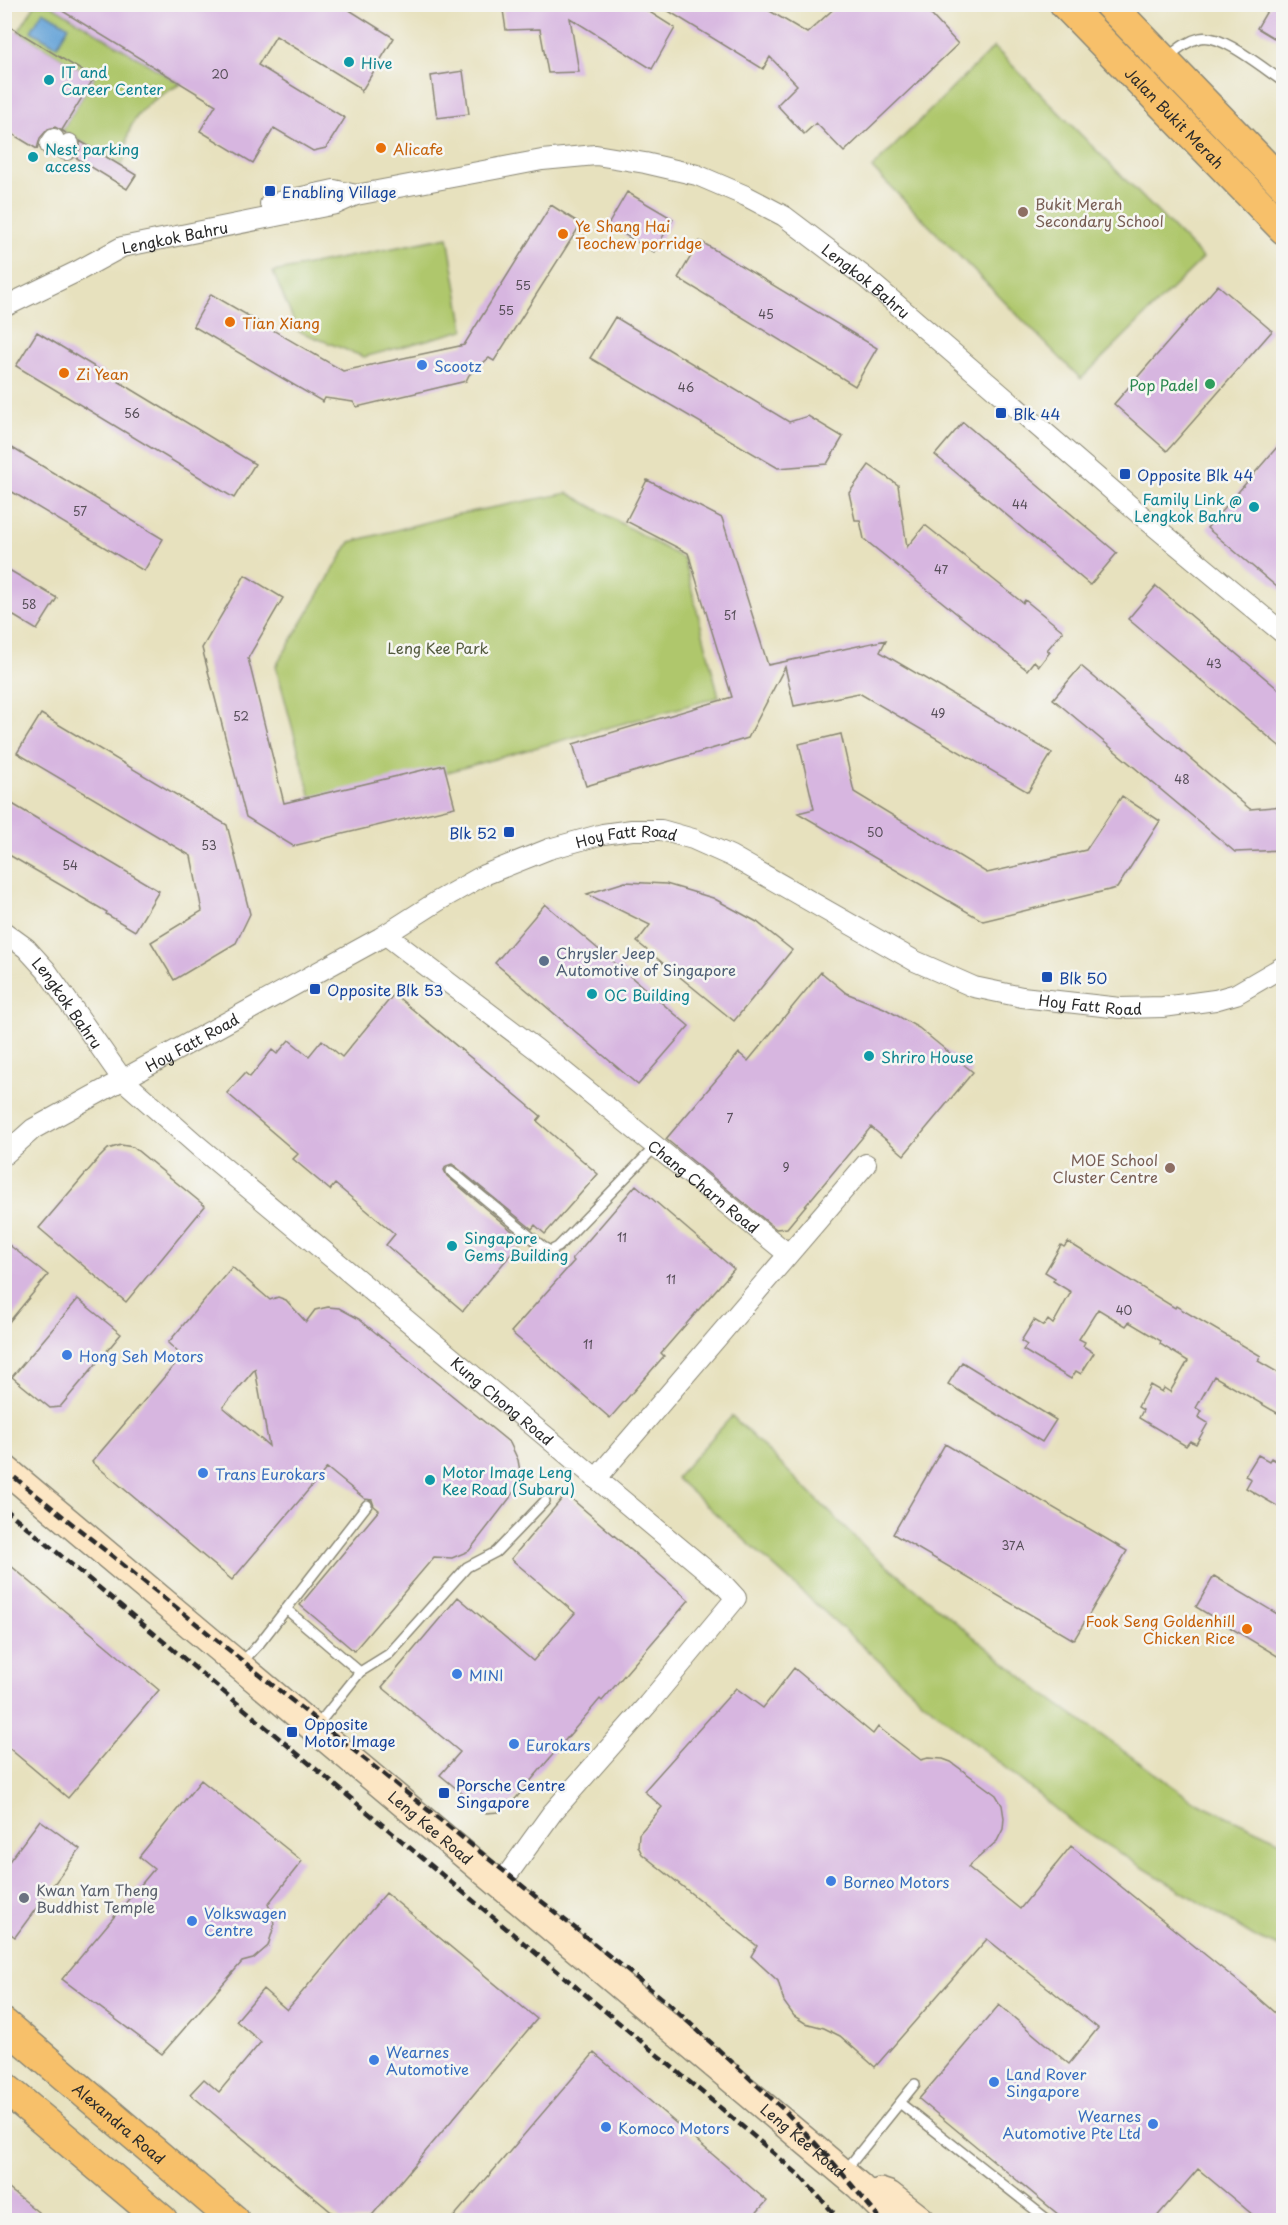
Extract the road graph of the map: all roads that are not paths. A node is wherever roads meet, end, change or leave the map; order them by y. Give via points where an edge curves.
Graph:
1 (1065, 4) edge
2 (1109, 4) edge
3 (1163, 60) junction
4 (1284, 82) edge
5 (1284, 185) edge
6 (356, 195) junction
7 (1284, 229) edge
8 (4, 293) edge
9 (4, 307) edge
10 (1284, 634) edge
11 (4, 932) edge
12 (386, 935) junction
13 (1284, 966) edge
14 (123, 1080) junction
15 (655, 1147) junction
16 (4, 1155) edge
17 (866, 1164) dead end
18 (451, 1172) dead end
19 (788, 1254) junction
20 (4, 1468) edge
21 (596, 1479) junction
22 (545, 1501) dead end
23 (367, 1505) dead end
24 (286, 1609) junction
25 (239, 1665) junction
26 (360, 1672) junction
27 (315, 1729) junction
28 (500, 1885) junction
29 (4, 2024) edge
30 (915, 2084) dead end
31 (4, 2087) edge
32 (901, 2104) junction
33 (851, 2179) junction
34 (162, 2220) edge
35 (234, 2220) edge
36 (893, 2220) edge
37 (921, 2220) edge
38 (1048, 2220) edge

1 - 7 main road, Jalan Bukit Merah
2 - 3 main road
3 - 4 lane via 1187,42 1213,38
3 - 5 main road
6 - 8 street, Lengkok Bahru via 334,190 120,237
6 - 9 street, Lengkok Bahru via 336,204 122,247
6 - 10 street, Lengkok Bahru via 542,160 596,155 697,175 746,196 784,216 866,278
11 - 14 street, Lengkok Bahru via 46,970
12 - 13 street, Hoy Fatt Road via 484,875 549,849 603,834 661,830 693,838 731,856 949,978 1022,998 1120,1008 1163,1007 1236,994
12 - 14 street, Hoy Fatt Road
12 - 15 street, Chang Charn Road via 536,1049
14 - 16 street, Hoy Fatt Road via 33,1129
14 - 21 street, Kung Chong Road
15 - 18 lane via 550,1251
15 - 19 street, Chang Charn Road
17 - 19 street
19 - 21 street
20 - 25 street, Leng Kee Road
21 - 28 street, Kung Chong Road via 736,1598 548,1819
22 - 26 lane via 496,1552 466,1567 389,1654
23 - 24 lane
24 - 25 lane
24 - 26 lane
25 - 27 street, Leng Kee Road
26 - 27 lane
27 - 28 street, Leng Kee Road
28 - 33 street, Leng Kee Road
29 - 35 main road, Alexandra Road
30 - 32 lane
31 - 34 main road
32 - 33 lane
32 - 38 lane
33 - 36 street, Leng Kee Road
33 - 37 street, Leng Kee Road via 890,2195

